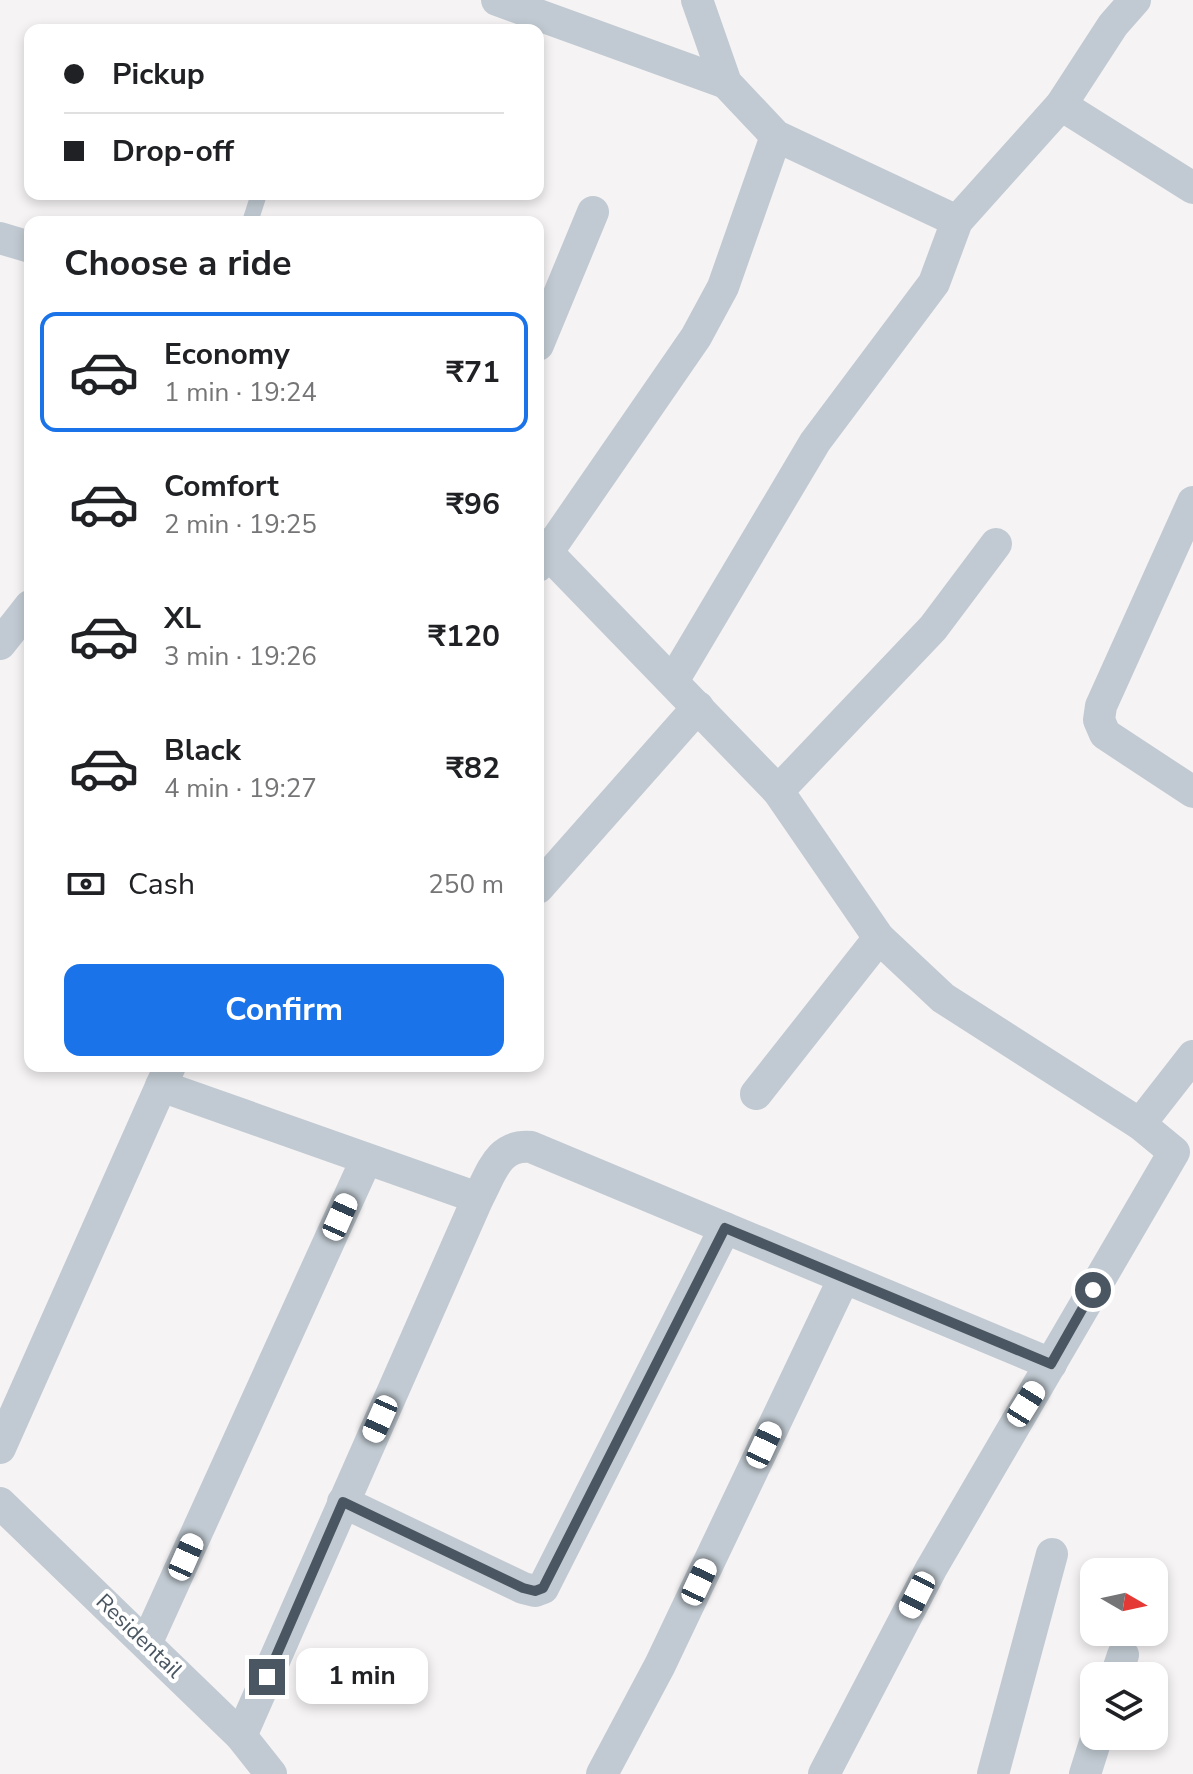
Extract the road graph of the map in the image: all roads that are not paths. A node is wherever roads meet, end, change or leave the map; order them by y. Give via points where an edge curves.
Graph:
1 (497, 0) edge
2 (697, 0) edge
3 (1135, 0) edge
4 (726, 83) junction
5 (1061, 105) junction
6 (776, 136) junction
7 (1193, 188) edge
8 (593, 212) dead end
9 (957, 221) junction
10 (0, 238) edge
11 (24, 245) edge
12 (544, 330) edge
13 (1193, 502) edge
14 (996, 544) dead end
15 (544, 550) edge
16 (544, 557) edge
17 (24, 614) edge
18 (0, 644) edge
19 (673, 681) junction
20 (698, 707) junction
21 (778, 791) junction
22 (1193, 792) edge
23 (544, 881) edge
24 (879, 938) junction
25 (1193, 1056) edge
26 (166, 1076) edge
27 (756, 1094) dead end
28 (1140, 1124) junction
29 (1184, 1158) edge
30 (366, 1160) junction
31 (478, 1198) junction
32 (725, 1228) junction
33 (843, 1280) junction
34 (1051, 1364) junction
35 (0, 1448) edge
36 (343, 1502) junction
37 (0, 1503) edge
38 (1052, 1554) dead end
39 (147, 1642) junction
40 (241, 1736) junction
41 (1093, 1750) edge
42 (271, 1774) edge
43 (602, 1774) edge
44 (824, 1774) edge
45 (993, 1774) edge
46 (1085, 1774) edge

1 - 4 street
2 - 4 street
3 - 5 street
4 - 6 street
5 - 7 street
5 - 9 street
6 - 9 street
6 - 15 street via 723,287 696,337
8 - 12 street
9 - 19 street via 934,283 815,442
10 - 11 street
13 - 22 street via 1099,720 1105,734
14 - 21 street via 933,628
16 - 19 street
17 - 18 street
19 - 20 street
20 - 21 street
20 - 23 street
21 - 24 street
24 - 27 street
24 - 28 street via 943,998
25 - 28 street
26 - 30 street
26 - 35 street
28 - 29 street
29 - 34 street
30 - 31 street
30 - 39 street
31 - 32 street via 503,1152 515,1145 531,1147
31 - 36 street
32 - 33 street
32 - 36 street via 543,1588 523,1588
33 - 34 street
33 - 43 street via 660,1665
34 - 44 street via 931,1569
36 - 40 street
37 - 39 street, Residentail
38 - 45 street
39 - 40 street, Residentail
40 - 42 street, Residentail
41 - 46 street

